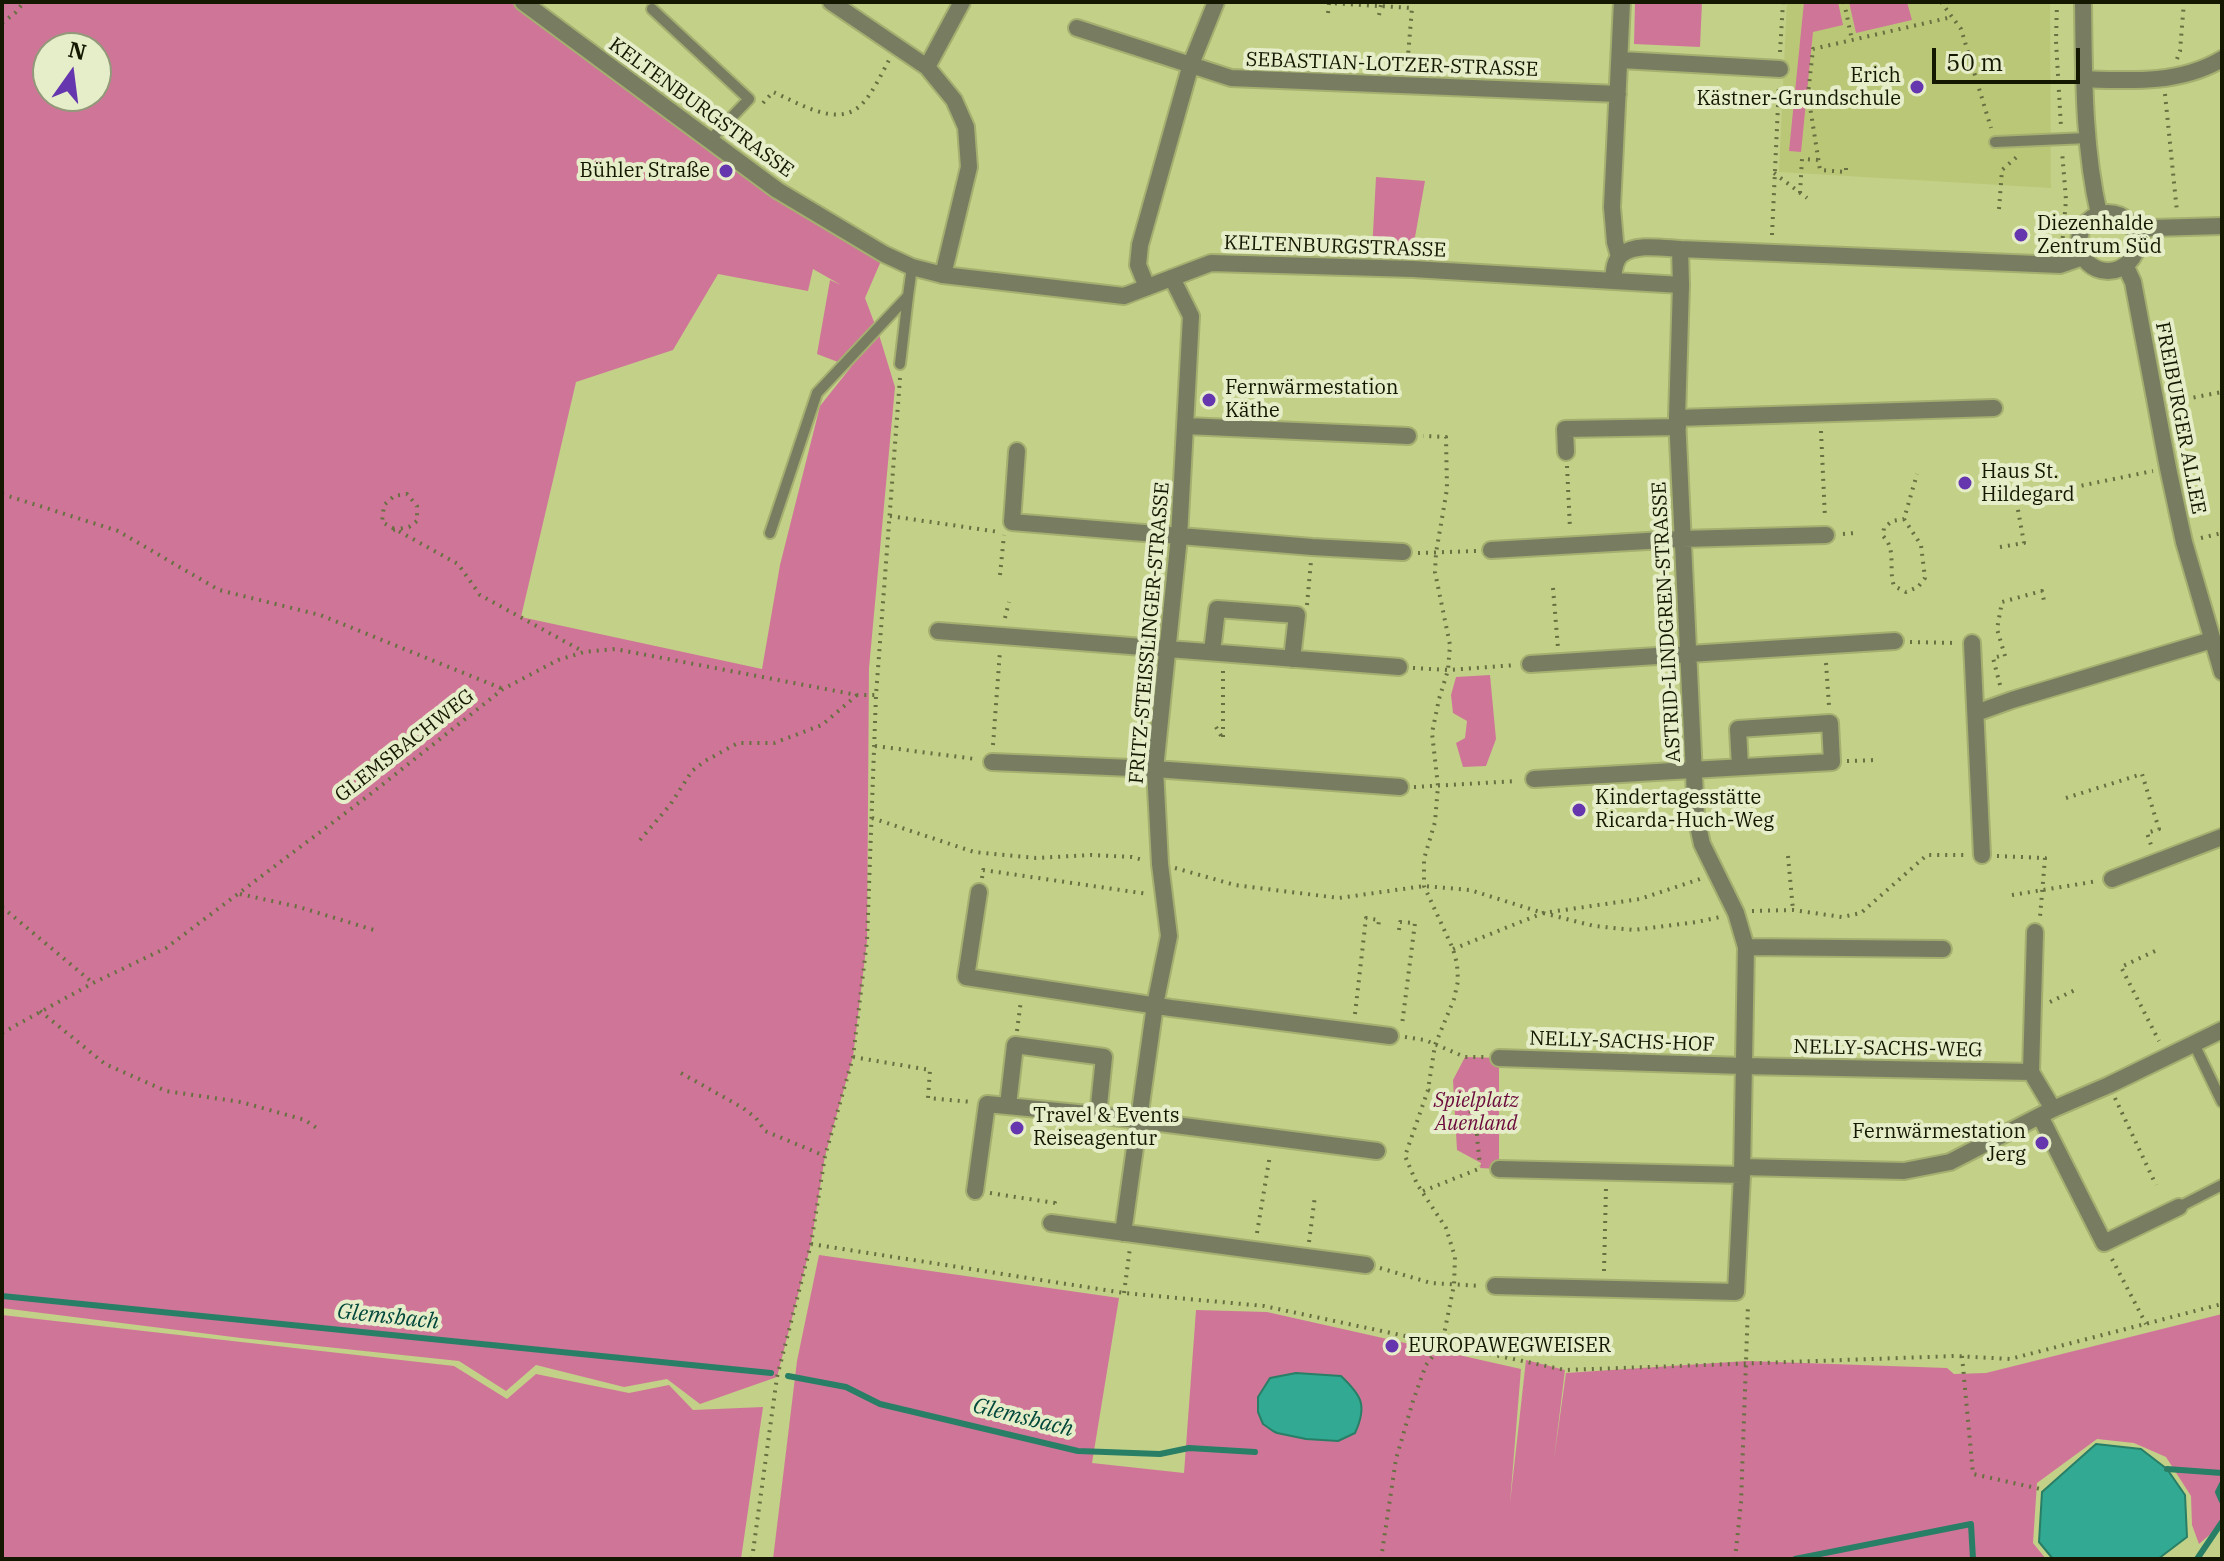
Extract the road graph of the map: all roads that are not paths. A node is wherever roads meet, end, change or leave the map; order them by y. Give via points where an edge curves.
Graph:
1 (523, 2) edge
2 (831, 2) edge
3 (962, 2) edge
4 (1216, 2) edge
5 (1622, 2) edge
6 (2083, 2) edge
7 (652, 9) dead end
8 (1077, 28) dead end
9 (2222, 59) edge
10 (1621, 60) junction
11 (1191, 64) junction
12 (927, 67) junction
13 (1780, 69) road end
14 (2084, 79) junction
15 (1618, 94) junction
16 (2088, 138) junction
17 (709, 141) junction
18 (1995, 142) road end
19 (2099, 214) junction
20 (2222, 226) edge
21 (2135, 232) junction
22 (1680, 249) junction
23 (1619, 256) junction
24 (2083, 257) junction
25 (2125, 265) junction
26 (912, 267) junction
27 (943, 275) junction
28 (1172, 278) junction
29 (1613, 280) junction
30 (1681, 285) junction
31 (1147, 287) junction
32 (908, 296) junction
33 (900, 364) road end
34 (1994, 408) dead end
35 (1677, 422) junction
36 (1186, 426) junction
37 (1408, 436) road end
38 (1017, 451) dead end
39 (1566, 452) road end
40 (770, 533) dead end
41 (1826, 535) road end
42 (1179, 537) junction
43 (1682, 539) junction
44 (1491, 550) road end
45 (1403, 552) dead end
46 (938, 631) dead end
47 (2212, 640) junction
48 (1895, 641) road end
49 (1972, 643) road end
50 (1167, 648) junction
51 (1217, 652) junction
52 (1689, 654) junction
53 (1292, 659) junction
54 (1530, 664) road end
55 (1399, 667) road end
56 (2222, 672) edge
57 (1976, 713) junction
58 (992, 762) road end
59 (1740, 767) junction
60 (1155, 769) junction
61 (1694, 769) junction
62 (1534, 779) road end
63 (1400, 787) dead end
64 (2222, 837) edge
65 (1982, 855) road end
66 (2112, 879) road end
67 (979, 892) road end
68 (2035, 932) road end
69 (1746, 947) junction
70 (1943, 949) dead end
71 (1155, 1005) junction
72 (2222, 1030) edge
73 (1390, 1036) dead end
74 (2194, 1044) junction
75 (1499, 1058) road end
76 (1744, 1066) junction
77 (2031, 1072) junction
78 (2222, 1102) edge
79 (1008, 1105) junction
80 (2046, 1113) junction
81 (1098, 1115) junction
82 (1137, 1120) junction
83 (1377, 1151) dead end
84 (1499, 1169) road end
85 (1742, 1171) junction
86 (2222, 1185) edge
87 (975, 1191) road end
88 (2179, 1207) joint
89 (1051, 1223) road end
90 (1127, 1233) junction
91 (1366, 1265) road end
92 (1495, 1286) road end

1 - 17 street, KELTENBURGSTRASSE
2 - 12 street
3 - 12 street
4 - 11 street
5 - 10 street
6 - 14 street
7 - 17 lane via 749,99
8 - 11 street, SEBASTIAN-LOTZER-STRASSE
9 - 14 street via 2168,78
10 - 13 street
10 - 15 street
11 - 15 street, SEBASTIAN-LOTZER-STRASSE via 1231,78
11 - 31 street via 1140,245 1138,265
12 - 27 street via 954,100 966,127 969,167
14 - 16 street
15 - 23 street via 1612,207
16 - 18 lane
16 - 19 street
17 - 26 street, KELTENBURGSTRASSE via 777,190
19 - 21 street via 2116,214
19 - 24 street via 2081,232
20 - 21 street
21 - 25 street via 2137,244
22 - 23 street via 1643,247
22 - 24 street via 2060,265
22 - 30 street
23 - 29 street
24 - 25 street via 2102,270
25 - 47 street, FREIBURGER ALLEE via 2133,282 2184,542
26 - 27 street, KELTENBURGSTRASSE
26 - 32 lane
27 - 31 street, KELTENBURGSTRASSE via 1124,296
28 - 29 street, KELTENBURGSTRASSE via 1211,263
28 - 31 street, KELTENBURGSTRASSE
28 - 36 street, FRITZ-STEISSLINGER-STRASSE via 1191,316
29 - 30 street, KELTENBURGSTRASSE
30 - 35 street, ASTRID-LINDGREN-STRASSE
32 - 33 lane
32 - 40 lane via 817,393
34 - 35 street
35 - 39 street via 1565,429
35 - 43 street, ASTRID-LINDGREN-STRASSE
36 - 37 street
36 - 42 street, FRITZ-STEISSLINGER-STRASSE
38 - 42 street via 1012,522
41 - 43 street
42 - 45 street
42 - 50 street, FRITZ-STEISSLINGER-STRASSE
43 - 44 street
43 - 52 street, ASTRID-LINDGREN-STRASSE
46 - 50 street
47 - 56 street, FREIBURGER ALLEE
47 - 57 street
48 - 52 street
49 - 57 street
50 - 51 street
50 - 60 street, FRITZ-STEISSLINGER-STRASSE
51 - 53 street
51 - 53 street via 1217,609 1297,615
52 - 54 street
52 - 61 street, ASTRID-LINDGREN-STRASSE
53 - 55 street
57 - 65 street
58 - 60 street
59 - 59 street via 1738,729 1830,723 1832,762
59 - 61 street
60 - 63 street
60 - 71 street, FRITZ-STEISSLINGER-STRASSE via 1169,936
61 - 62 street
61 - 69 street, ASTRID-LINDGREN-STRASSE via 1702,844 1736,913
64 - 66 street
67 - 71 street via 966,977
68 - 77 street
69 - 70 street
69 - 76 street, ASTRID-LINDGREN-STRASSE
71 - 73 street
71 - 82 street, FRITZ-STEISSLINGER-STRASSE
72 - 74 street
74 - 78 lane
74 - 80 street
75 - 76 street, NELLY-SACHS-HOF
76 - 77 street, NELLY-SACHS-WEG
76 - 85 street, ASTRID-LINDGREN-STRASSE
77 - 80 street
79 - 81 street
79 - 81 street via 1015,1045 1104,1057
79 - 87 street via 987,1104
80 - 85 street via 1950,1162 1904,1171
80 - 88 street via 2104,1243
81 - 82 street
82 - 83 street
82 - 90 street, FRITZ-STEISSLINGER-STRASSE
84 - 85 street
85 - 92 street, ASTRID-LINDGREN-STRASSE via 1736,1292
86 - 88 lane
89 - 90 street
90 - 91 street

